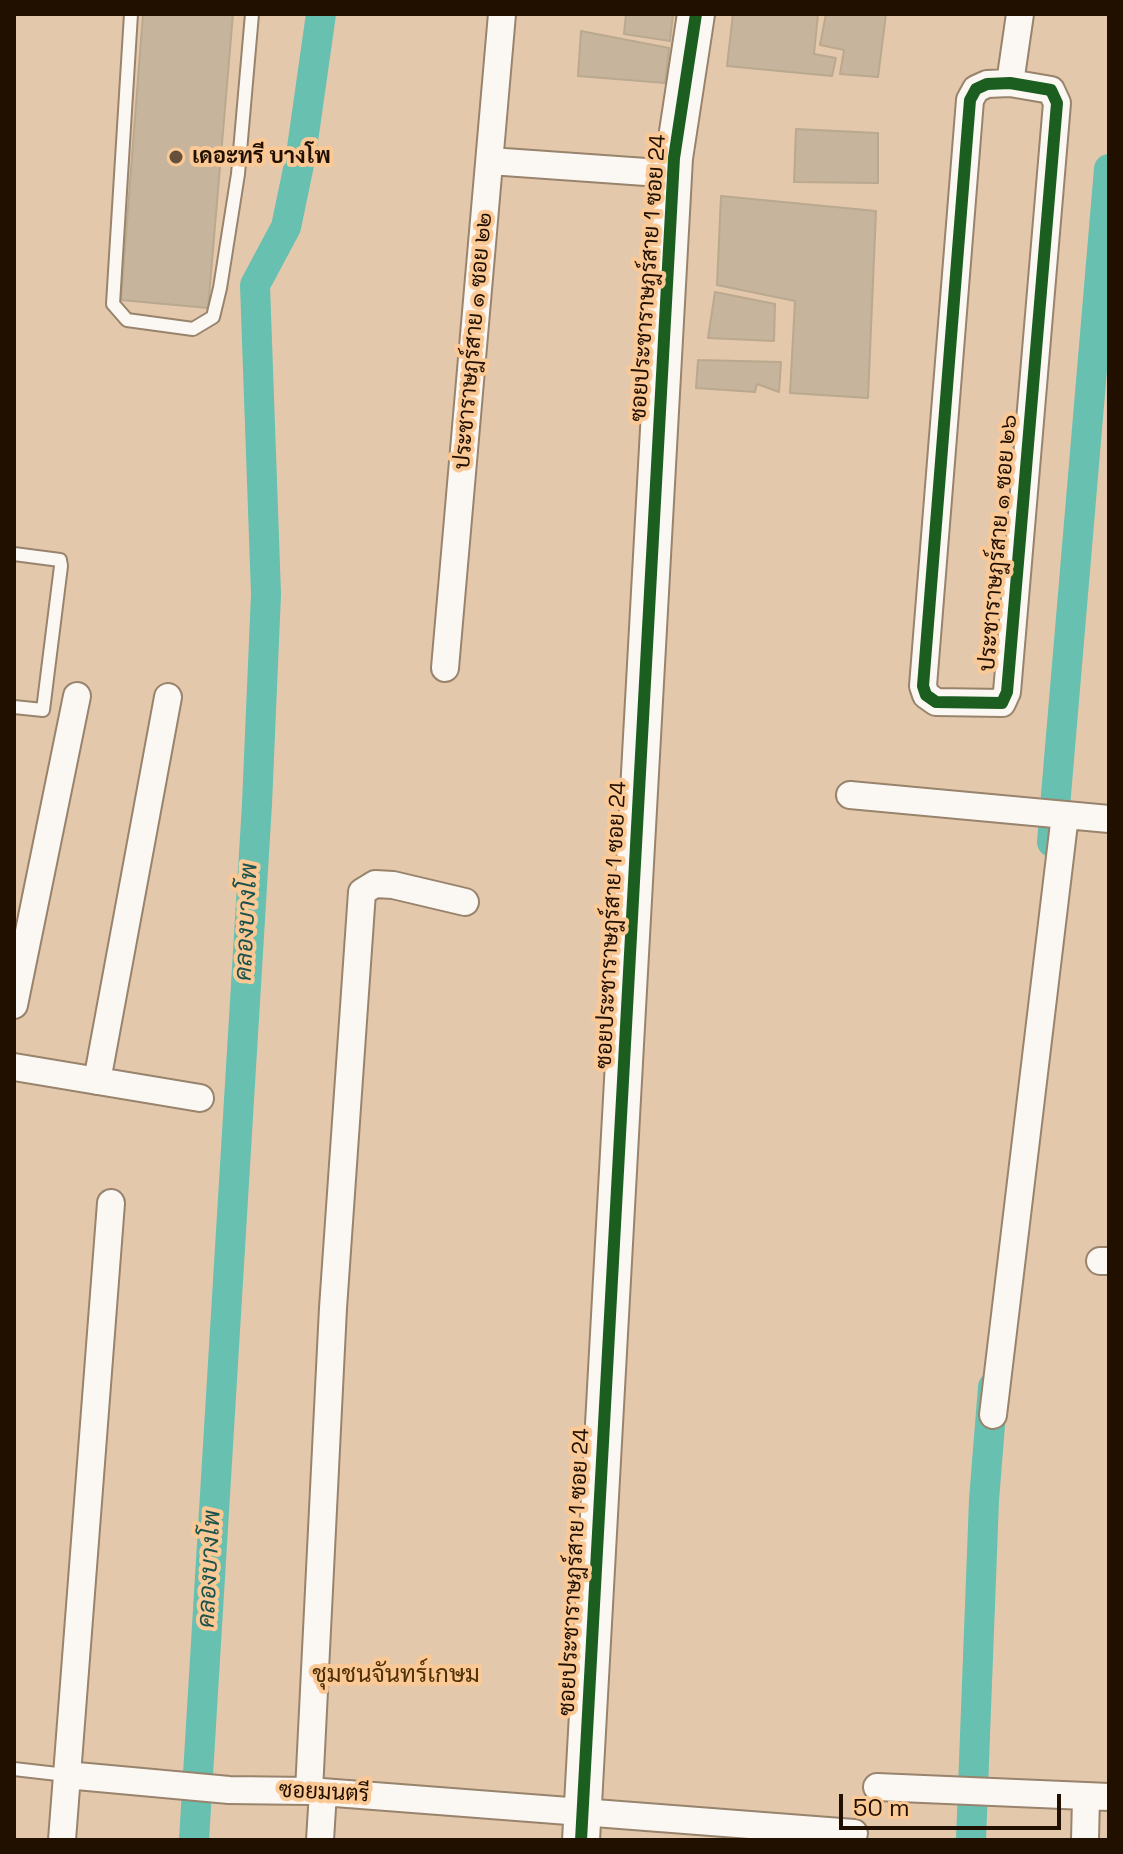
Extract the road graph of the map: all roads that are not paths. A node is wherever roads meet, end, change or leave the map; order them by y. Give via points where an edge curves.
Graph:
1 (131, 14) edge
2 (252, 14) edge
3 (502, 14) edge
4 (696, 14) edge
5 (1020, 14) edge
6 (1010, 83) junction
7 (490, 161) junction
8 (674, 174) junction
9 (14, 554) edge
10 (445, 668) dead end
11 (77, 696) dead end
12 (168, 697) dead end
13 (14, 707) edge
14 (850, 795) dead end
15 (1053, 814) junction
16 (1109, 819) edge
17 (465, 902) dead end
18 (14, 1005) edge
19 (14, 1067) edge
20 (97, 1081) junction
21 (200, 1098) dead end
22 (111, 1203) dead end
23 (993, 1415) dead end
24 (14, 1769) edge
25 (66, 1775) junction
26 (877, 1787) dead end
27 (316, 1792) junction
28 (1097, 1797) edge
29 (581, 1826) edge
30 (854, 1833) dead end
31 (62, 1840) edge
32 (320, 1840) edge
33 (1085, 1840) edge

1 - 2 lane via 113,300 127,320 193,329 213,317 220,288 238,174
3 - 7 street, ประชาราษฎร์สาย ๑ ซอย ๒๒
4 - 8 street, ซอยประชาราษฎร์สาย 1 ซอย 24
5 - 6 street
6 - 6 street, ประชาราษฎร์สาย ๑ ซอย ๒๖ via 987,84 970,100 923,686 936,702 1002,703 1007,692 1057,103 1051,90
7 - 8 street
7 - 10 street, ประชาราษฎร์สาย ๑ ซอย ๒๒
8 - 29 street, ซอยประชาราษฎร์สาย 1 ซอย 24
9 - 13 lane via 60,560 61,566 43,710
11 - 18 street
12 - 20 street
14 - 15 street
15 - 16 street
15 - 23 street via 1047,937
17 - 27 street via 393,885 375,884 362,892 333,1308
19 - 20 street
20 - 21 street
22 - 25 street
24 - 25 lane
25 - 27 street, ซอยมนตรี
25 - 31 street
26 - 28 street
27 - 29 street, ซอยมนตรี
27 - 32 street
28 - 33 street
29 - 30 street, ซอยมนตรี

